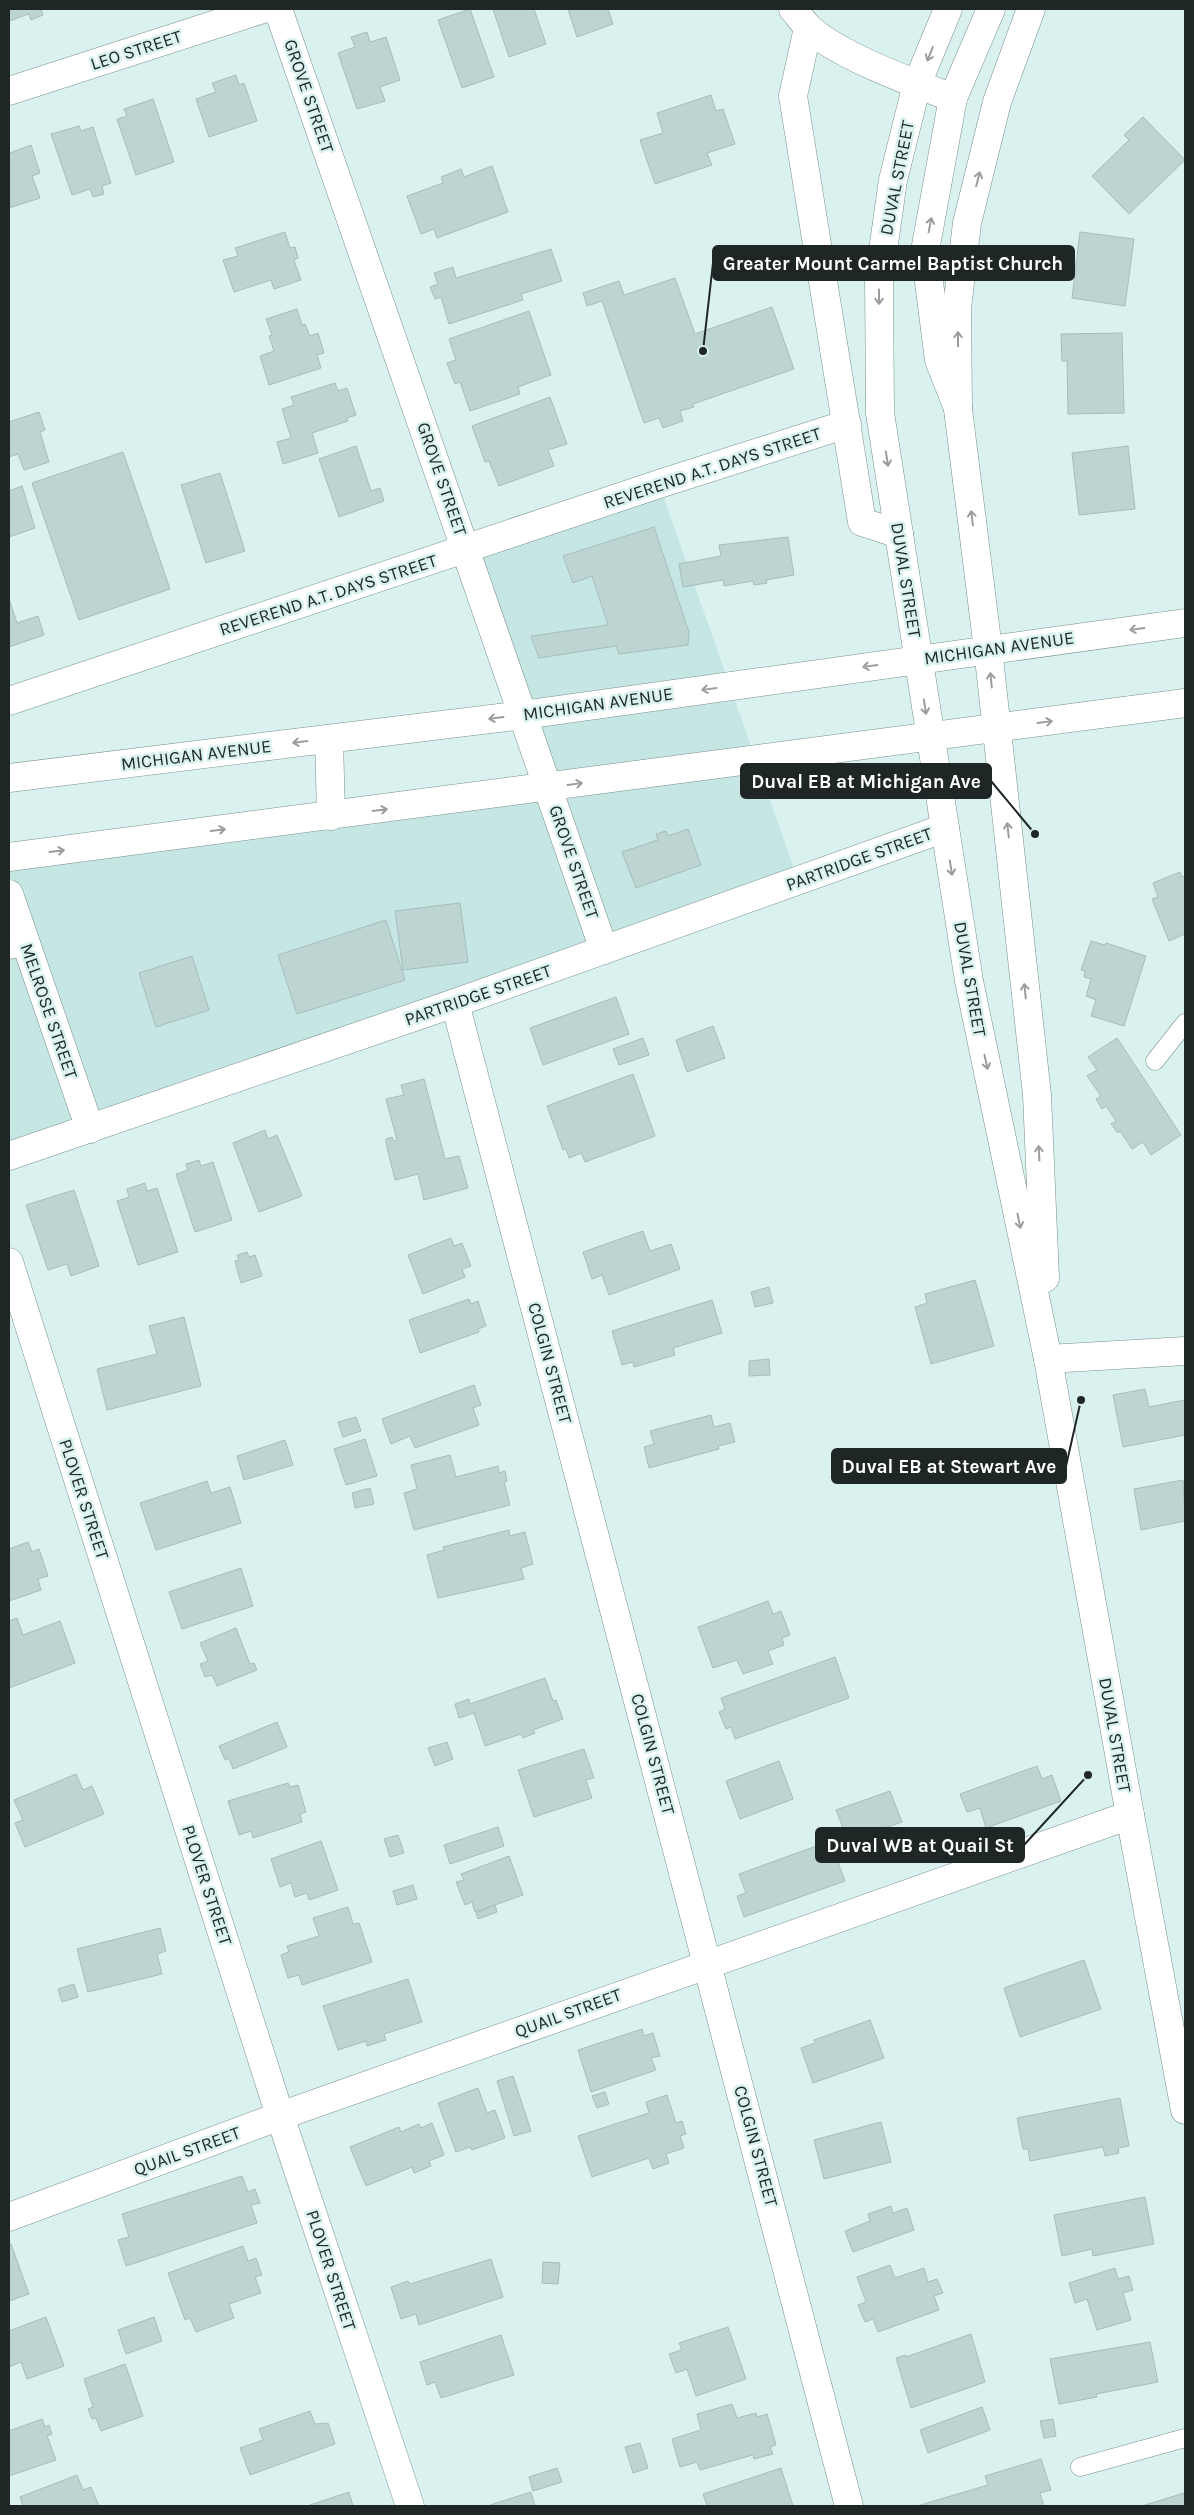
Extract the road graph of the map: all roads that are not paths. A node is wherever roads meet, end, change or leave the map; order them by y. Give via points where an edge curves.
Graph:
1 (263, 9) edge
2 (278, 9) edge
3 (948, 9) edge
4 (991, 9) edge
5 (1031, 9) edge
6 (801, 18) edge
7 (917, 84) junction
8 (9, 91) edge
9 (953, 98) junction
10 (958, 409) junction
11 (847, 424) junction
12 (899, 534) junction
13 (467, 549) junction
14 (1185, 623) edge
15 (988, 649) junction
16 (918, 659) junction
17 (9, 701) edge
18 (1185, 703) edge
19 (524, 715) junction
20 (996, 728) junction
21 (930, 737) junction
22 (329, 739) junction
23 (9, 778) edge
24 (548, 788) junction
25 (331, 816) junction
26 (945, 828) junction
27 (9, 857) edge
28 (9, 894) edge
29 (18, 948) edge
30 (604, 950) junction
31 (455, 1003) junction
32 (1185, 1023) edge
33 (1155, 1061) dead end
34 (90, 1129) junction
35 (9, 1156) edge
36 (9, 1262) edge
37 (1185, 1351) edge
38 (1048, 1359) junction
39 (1130, 1815) junction
40 (708, 1962) junction
41 (1185, 2110) edge
42 (280, 2116) junction
43 (9, 2217) edge
44 (1185, 2438) edge
45 (1080, 2467) dead end
46 (410, 2506) edge
47 (849, 2506) edge

1 - 8 street, LEO STREET
2 - 13 street, GROVE STREET
3 -> 7 street, DUVAL STREET
4 - 9 street
10 -> 5 street, DUVAL STREET via 957,308 967,223 997,102
6 - 7 street via 843,51
6 - 11 street via 793,96
7 - 9 street
7 -> 12 street, DUVAL STREET via 893,180 879,279 880,413
10 -> 9 street via 939,360 925,250
15 -> 10 street, DUVAL STREET
11 - 12 street via 862,522
11 - 13 street, REVEREND A.T. DAYS STREET
12 - 16 street, DUVAL STREET
13 - 17 street, REVEREND A.T. DAYS STREET
13 - 19 street, GROVE STREET
14 -> 15 street, MICHIGAN AVENUE
15 - 16 street, MICHIGAN AVENUE
20 -> 15 street, DUVAL STREET
16 -> 19 street, MICHIGAN AVENUE
16 -> 21 street, DUVAL STREET
20 -> 18 street
19 -> 22 street, MICHIGAN AVENUE
19 - 24 street, GROVE STREET
20 - 21 street
38 -> 20 street, DUVAL STREET via 1037,1095
24 -> 21 street
21 - 26 street, DUVAL STREET
22 -> 23 street, MICHIGAN AVENUE
22 - 25 street
25 -> 24 street
24 - 30 street, GROVE STREET
27 -> 25 street
26 - 30 street, PARTRIDGE STREET
26 -> 38 street, DUVAL STREET via 969,981
28 - 29 street, MELROSE STREET
29 - 34 street, MELROSE STREET
30 - 31 street, PARTRIDGE STREET
31 - 34 street, PARTRIDGE STREET
31 - 40 street, COLGIN STREET
32 - 33 lane
34 - 35 street, PARTRIDGE STREET
36 - 42 street, PLOVER STREET
37 - 38 street
38 - 39 street, DUVAL STREET
39 - 40 street, QUAIL STREET
39 - 41 street, DUVAL STREET
40 - 42 street, QUAIL STREET
40 - 47 street, COLGIN STREET
42 - 43 street, QUAIL STREET
42 - 46 street, PLOVER STREET
44 - 45 lane

